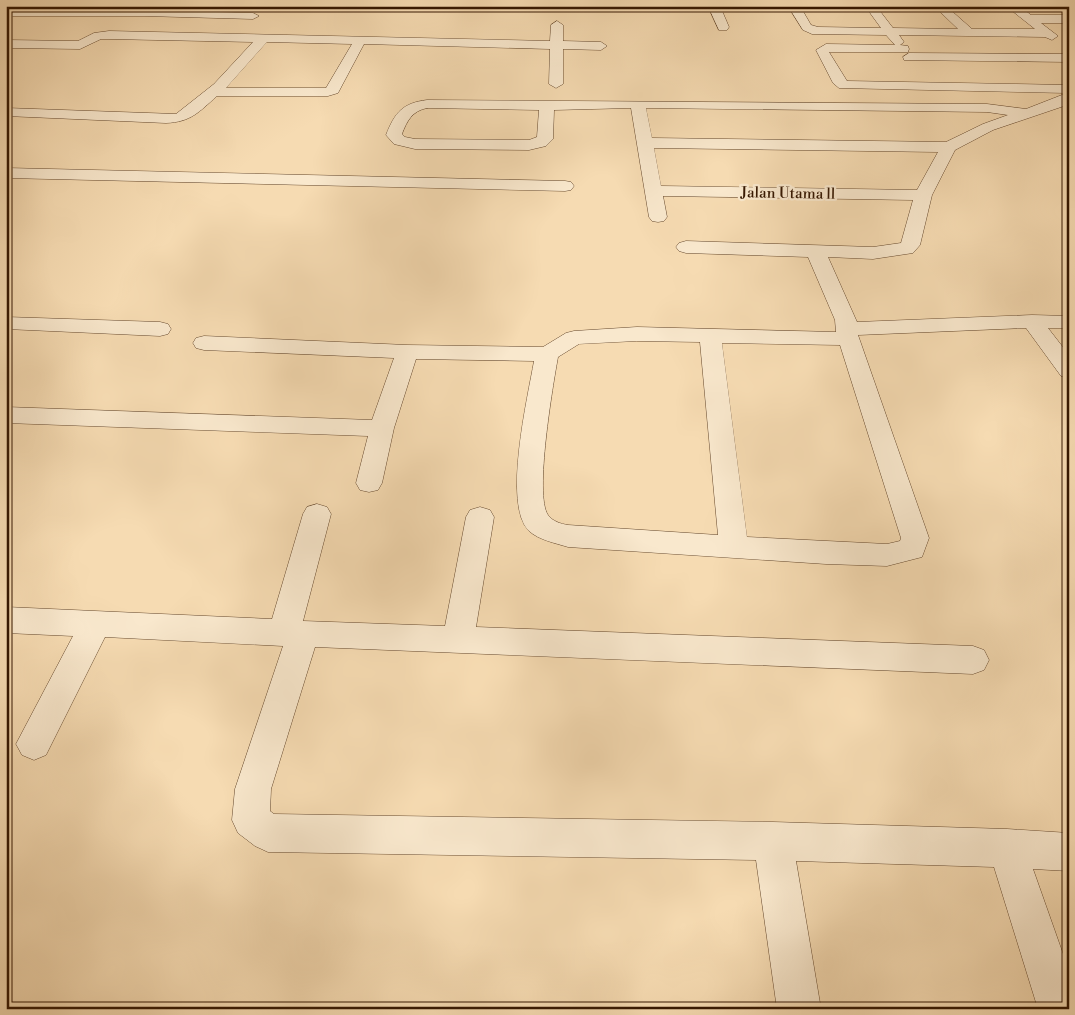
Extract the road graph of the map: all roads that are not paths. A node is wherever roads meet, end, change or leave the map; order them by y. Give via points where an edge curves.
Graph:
1 (714, 6) edge
2 (794, 6) edge
3 (870, 6) edge
4 (939, 6) edge
5 (1011, 6) edge
6 (6, 13) edge
7 (253, 16) dead end
8 (1028, 19) junction
9 (1069, 19) edge
10 (557, 25) dead end
11 (723, 27) dead end
12 (891, 33) junction
13 (970, 33) junction
14 (1048, 33) junction
15 (264, 38) junction
16 (1060, 40) dead end
17 (360, 41) junction
18 (6, 44) edge
19 (556, 45) junction
20 (601, 46) dead end
21 (906, 53) junction
22 (1069, 58) edge
23 (556, 84) dead end
24 (930, 86) junction
25 (1069, 90) edge
26 (213, 92) junction
27 (1069, 96) edge
28 (638, 104) junction
29 (547, 106) junction
30 (6, 112) edge
31 (1029, 114) junction
32 (645, 143) junction
33 (949, 147) junction
34 (6, 173) edge
35 (565, 186) dead end
36 (653, 191) junction
37 (923, 195) junction
38 (658, 217) dead end
39 (686, 248) dead end
40 (816, 252) junction
41 (1032, 321) junction
42 (1069, 322) edge
43 (6, 324) edge
44 (160, 329) dead end
45 (847, 334) junction
46 (710, 336) junction
47 (204, 342) dead end
48 (407, 352) junction
49 (547, 354) junction
50 (1069, 371) edge
51 (6, 415) edge
52 (382, 428) junction
53 (369, 484) dead end
54 (317, 514) dead end
55 (480, 517) dead end
56 (734, 547) junction
57 (6, 620) edge
58 (95, 625) junction
59 (294, 633) junction
60 (458, 640) junction
61 (973, 660) dead end
62 (34, 744) dead end
63 (773, 841) junction
64 (1008, 848) junction
65 (1069, 852) edge
66 (798, 1009) edge
67 (1060, 1009) edge

1 - 11 street
2 - 12 street via 813,31
3 - 12 street
4 - 13 street
5 - 8 street
6 - 7 street
8 - 9 street
8 - 14 street
10 - 19 street
12 - 13 street
12 - 21 street
13 - 14 street
14 - 16 street
15 - 17 street
15 - 18 street via 109,35 98,36 80,45
15 - 26 street
17 - 19 street
17 - 26 street via 333,90 328,92
19 - 20 street
19 - 23 street
21 - 22 street
21 - 24 street
21 - 24 street via 822,50 844,85
24 - 25 street
26 - 30 street via 184,116 174,119
27 - 31 street
28 - 29 street
28 - 31 street via 987,108
28 - 32 street
29 - 29 street via 545,139 540,143 416,144 400,142 394,135 408,109 416,106
31 - 33 street via 988,127
32 - 33 street
32 - 36 street
33 - 37 street
34 - 35 street
36 - 37 street, Jalan Utama ll
36 - 38 street
37 - 40 street via 910,245 906,249 873,253
39 - 40 street
40 - 45 street via 846,320
41 - 42 street
41 - 45 street
41 - 50 street
43 - 44 street
45 - 46 street
45 - 56 street via 915,538 912,549 887,554
46 - 49 street via 637,334 574,338
46 - 56 street
47 - 48 street
48 - 49 street
48 - 52 street
49 - 56 street via 530,471 530,509 536,521 547,529 568,536
51 - 52 street
52 - 53 street
54 - 59 street
55 - 60 street
57 - 58 street
58 - 59 street
58 - 62 street
59 - 60 street
59 - 63 street via 296,654 253,789 251,820 268,833
60 - 61 street
63 - 64 street
63 - 66 street
64 - 65 street
64 - 67 street

